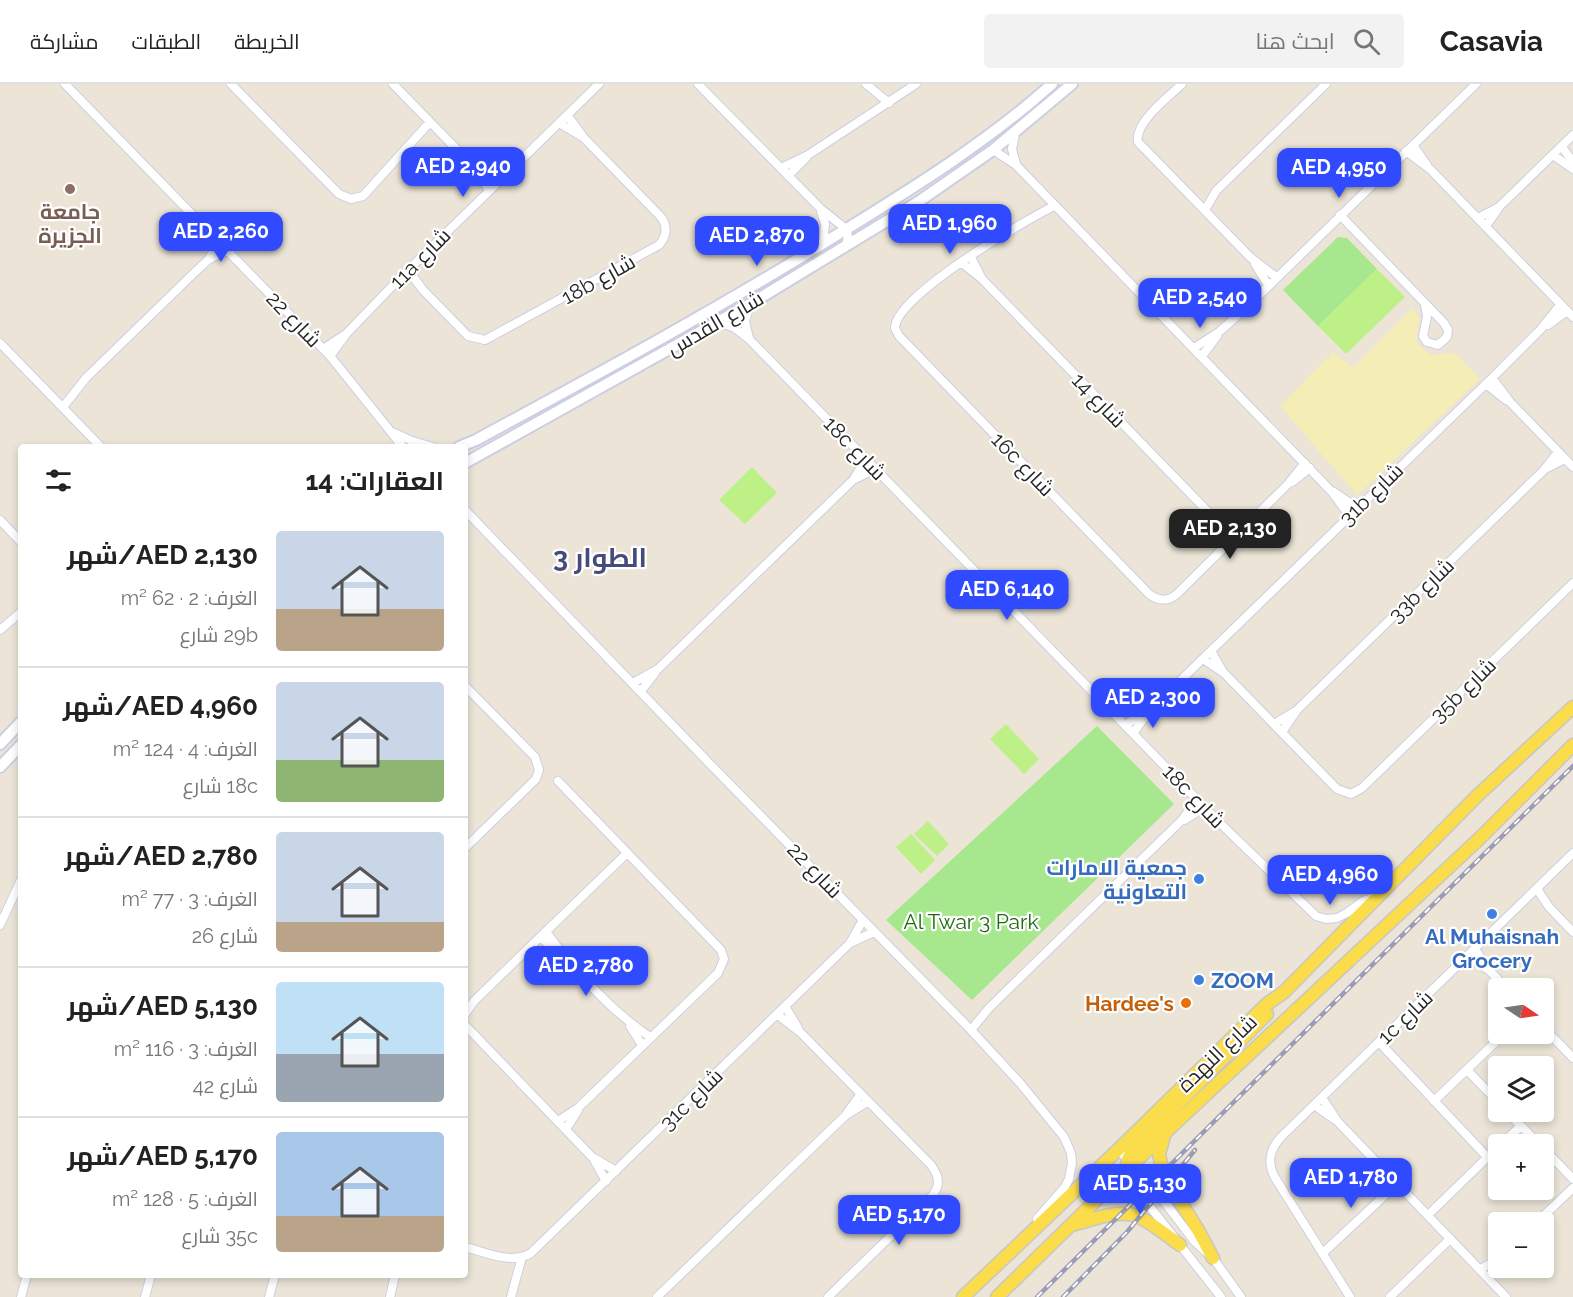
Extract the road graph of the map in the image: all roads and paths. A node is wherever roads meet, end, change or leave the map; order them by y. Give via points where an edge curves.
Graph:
1 (65, 84) edge
2 (231, 84) edge
3 (393, 84) edge
4 (599, 84) edge
5 (698, 84) edge
6 (916, 84) edge
7 (1052, 84) edge
8 (1072, 84) edge
9 (1182, 84) edge
10 (1326, 84) edge
11 (1476, 84) edge
12 (868, 86) edge
13 (886, 105) junction
14 (1026, 107) junction
15 (567, 115) junction
16 (559, 123) junction
17 (432, 124) junction
18 (1015, 134) junction
19 (1573, 135) edge
20 (584, 138) junction
21 (1413, 145) junction
22 (1562, 147) junction
23 (993, 150) junction
24 (1406, 152) junction
25 (808, 154) junction
26 (1553, 155) junction
27 (1573, 162) edge
28 (1016, 165) junction
29 (474, 167) junction
30 (781, 168) junction
31 (1430, 169) junction
32 (1573, 169) edge
33 (789, 176) junction
34 (496, 182) junction
35 (489, 190) junction
36 (1216, 191) junction
37 (1047, 198) junction
38 (1196, 202) junction
39 (1054, 206) junction
40 (1500, 206) junction
41 (821, 209) junction
42 (1205, 210) junction
43 (1340, 215) junction
44 (1033, 216) junction
45 (1478, 218) junction
46 (1486, 226) junction
47 (846, 229) junction
48 (219, 242) junction
49 (823, 244) junction
50 (846, 246) junction
51 (226, 250) junction
52 (971, 257) junction
53 (1251, 258) junction
54 (208, 260) junction
55 (962, 263) junction
56 (406, 272) junction
57 (1276, 277) junction
58 (982, 279) junction
59 (1269, 285) junction
60 (750, 304) junction
61 (1425, 304) junction
62 (1567, 310) edge
63 (719, 322) junction
64 (1220, 332) junction
65 (347, 333) junction
66 (749, 339) junction
67 (0, 343) edge
68 (1194, 348) junction
69 (322, 349) junction
70 (330, 356) junction
71 (1202, 356) junction
72 (1492, 378) junction
73 (1485, 384) junction
74 (1510, 402) junction
75 (60, 404) junction
76 (391, 430) junction
77 (98, 444) edge
78 (401, 444) edge
79 (422, 444) edge
80 (466, 444) edge
81 (1558, 452) junction
82 (866, 459) junction
83 (1565, 459) junction
84 (468, 462) edge
85 (1307, 466) junction
86 (1573, 467) edge
87 (874, 469) junction
88 (1544, 470) junction
89 (853, 480) junction
90 (1332, 492) junction
91 (1357, 508) junction
92 (468, 514) edge
93 (1349, 515) junction
94 (0, 520) edge
95 (1217, 521) junction
96 (1238, 534) junction
97 (18, 539) edge
98 (1230, 541) junction
99 (1573, 583) edge
100 (18, 615) edge
101 (0, 630) edge
102 (1211, 651) junction
103 (1203, 659) junction
104 (658, 669) junction
105 (1224, 673) junction
106 (633, 683) junction
107 (468, 690) edge
108 (641, 691) junction
109 (1573, 707) edge
110 (1150, 709) junction
111 (1297, 710) junction
112 (1274, 724) junction
113 (18, 725) edge
114 (1125, 725) junction
115 (1282, 732) junction
116 (1133, 733) junction
117 (0, 744) edge
118 (1573, 745) edge
119 (18, 748) edge
120 (1573, 751) edge
121 (0, 767) edge
122 (1548, 770) junction
123 (558, 781) dead end
124 (1197, 799) junction
125 (1205, 807) junction
126 (1182, 820) junction
127 (468, 844) edge
128 (627, 853) junction
129 (1573, 853) edge
130 (18, 885) edge
131 (1537, 889) junction
132 (1530, 896) junction
133 (1379, 897) junction
134 (0, 901) edge
135 (8, 905) junction
136 (1549, 907) junction
137 (863, 920) junction
138 (0, 925) edge
139 (874, 932) junction
140 (1573, 932) edge
141 (543, 934) junction
142 (850, 943) junction
143 (1475, 949) junction
144 (1467, 956) junction
145 (1488, 969) junction
146 (1497, 978) edge
147 (1284, 992) junction
148 (474, 1001) junction
149 (468, 1005) edge
150 (786, 1008) junction
151 (468, 1010) edge
152 (778, 1015) junction
153 (628, 1022) junction
154 (968, 1027) junction
155 (468, 1028) edge
156 (800, 1032) junction
157 (650, 1037) junction
158 (1554, 1038) edge
159 (1379, 1042) junction
160 (1494, 1044) edge
161 (642, 1045) junction
162 (1573, 1058) edge
163 (1467, 1070) junction
164 (1488, 1092) edge
165 (860, 1095) junction
166 (1322, 1098) junction
167 (1434, 1101) junction
168 (867, 1102) junction
169 (1314, 1105) junction
170 (578, 1108) junction
171 (846, 1115) junction
172 (558, 1121) junction
173 (1338, 1122) junction
174 (1517, 1122) edge
175 (1521, 1126) junction
176 (566, 1129) junction
177 (1165, 1134) junction
178 (1513, 1134) edge
179 (1529, 1134) edge
180 (1119, 1149) junction
181 (593, 1158) junction
182 (1488, 1158) joint
183 (1554, 1159) edge
184 (1129, 1165) junction
185 (616, 1171) junction
186 (1573, 1179) edge
187 (606, 1181) junction
188 (1397, 1184) junction
189 (1573, 1188) edge
190 (1548, 1212) edge
191 (1428, 1215) junction
192 (1071, 1225) junction
193 (1450, 1239) junction
194 (1180, 1245) junction
195 (468, 1248) edge
196 (1011, 1250) junction
197 (1323, 1253) junction
198 (522, 1257) junction
199 (513, 1258) junction
200 (1213, 1258) junction
201 (1488, 1269) edge
202 (1484, 1272) junction
203 (26, 1278) edge
204 (150, 1278) edge
205 (274, 1278) edge
206 (394, 1278) edge
207 (515, 1282) junction
208 (1503, 1296) edge
209 (21, 1297) edge
210 (145, 1297) edge
211 (269, 1297) edge
212 (390, 1297) edge
213 (511, 1297) edge
214 (657, 1297) edge
215 (828, 1297) edge
216 (963, 1297) edge
217 (998, 1297) edge
218 (1221, 1297) edge
219 (1241, 1297) edge
220 (1350, 1297) edge
221 (1390, 1297) edge

1 - 48 street, شارع 22
2 - 17 street via 346,198 363,196
3 - 17 street
4 - 15 street, 11a شارع
5 - 30 street
6 - 13 street
7 - 14 main road, شارع القدس
8 - 18 main road, شارع القدس
9 - 38 street via 1152,113 1137,138
10 - 36 street
11 - 21 street
12 - 13 street
13 - 25 street
14 - 23 main road via 1022,117 994,140
14 - 47 main road, شارع القدس via 910,190
15 - 16 street, 11a شارع
15 - 20 street, 18b شارع
16 - 20 street, 18b شارع
16 - 34 street, 11a شارع
17 - 29 street
18 - 23 main road, شارع القدس
18 - 28 street via 1012,149
19 - 22 street
20 - 56 street, 18b شارع via 661,217 666,234 658,245 485,340 468,336
21 - 24 street
21 - 31 street
22 - 26 street
22 - 27 street
23 - 28 street
23 - 50 main road, شارع القدس
24 - 31 street
24 - 43 street
25 - 30 street
25 - 33 street
26 - 32 street
26 - 40 street
28 - 37 street
29 - 34 street
29 - 35 street
30 - 33 street
31 - 45 street
33 - 41 street
34 - 35 street, 11a شارع
35 - 56 street, 11a شارع
36 - 38 street
36 - 42 street
37 - 39 street
37 - 44 street
38 - 42 street
39 - 44 street
39 - 68 street
40 - 45 street
40 - 46 street
41 - 47 street
41 - 49 street via 825,224
42 - 53 street
43 - 57 street
43 - 61 street
44 - 52 street
45 - 46 street
46 - 62 street
47 - 49 main road, شارع القدس
47 - 50 street
48 - 51 street, شارع 22
48 - 54 street
49 - 80 main road, شارع القدس via 588,380
50 - 60 main road, شارع القدس
51 - 54 street
51 - 69 street, شارع 22
52 - 55 street
52 - 58 street, شارع 14
53 - 57 street
53 - 59 street
54 - 75 street
55 - 58 street, شارع 14
55 - 98 street, 16c شارع via 903,310 895,323 899,336 1158,600 1173,597
56 - 65 street, 11a شارع
57 - 59 street
58 - 95 street, شارع 14
59 - 64 street
60 - 63 main road, شارع القدس
60 - 66 street via 745,322
61 - 61 street via 1423,336 1427,342 1438,345 1445,341 1448,330
62 - 72 street, 31b شارع via 1541,329
63 - 66 street, 18c شارع
63 - 84 main road, شارع القدس
64 - 68 street
64 - 71 street
65 - 69 street, 11a شارع
65 - 70 street, 11a شارع
66 - 82 street, 18c شارع
67 - 75 street
68 - 71 street
69 - 70 street, شارع 22
70 - 76 street, شارع 22
71 - 85 street
72 - 73 street, 31b شارع
72 - 74 street
73 - 74 street
73 - 91 street, 31b شارع
74 - 81 street
75 - 77 street
76 - 78 street, شارع 22
76 - 79 street, شارع 22
81 - 83 street
81 - 88 street, 33b شارع
82 - 87 street, 18c شارع
82 - 89 street
83 - 86 street
83 - 88 street, 33b شارع
85 - 90 street
85 - 96 street
87 - 89 street
87 - 114 street, 18c شارع
88 - 111 street, 33b شارع
89 - 104 street
90 - 91 street
90 - 93 street
91 - 93 street, 31b شارع
92 - 106 street, شارع 22
93 - 102 street, 31b شارع
94 - 97 street
95 - 96 street, شارع 14
95 - 98 street, شارع 14
96 - 98 street
99 - 115 street, 35b شارع via 1362,788 1351,794 1337,789
100 - 101 street
102 - 103 street, 31b شارع
102 - 105 street
103 - 105 street
103 - 110 street, 31b شارع
104 - 106 street
104 - 108 street
105 - 112 street
106 - 108 street, شارع 22
107 - 127 street via 534,757 539,770 536,779
108 - 137 street, شارع 22
109 - 133 main road, شارع النهدة via 1477,796
110 - 114 street, 31b شارع
110 - 116 street, 31b شارع
111 - 112 street, 33b شارع
111 - 115 street, 33b شارع
112 - 115 street
113 - 117 main road
114 - 116 street, 18c شارع
116 - 124 street, 18c شارع
118 - 122 main road, شارع النهدة
119 - 121 main road
120 - 122 street
122 - 177 main road, شارع النهدة
123 - 128 street
124 - 125 street, 18c شارع
124 - 126 street
125 - 126 street
125 - 133 street, 18c شارع via 1312,913 1326,919 1342,916 1363,901
126 - 154 street
128 - 141 street
128 - 157 street via 723,954 724,963 718,973
129 - 131 street, 1c شارع
130 - 135 street
131 - 132 street, 1c شارع
131 - 136 street
132 - 136 street
132 - 143 street, 1c شارع
133 - 147 main road, شارع النهدة
134 - 135 street
135 - 138 street
136 - 140 street
137 - 139 street, شارع 22
137 - 142 street, 31c شارع
139 - 142 street, 31c شارع
139 - 154 street, شارع 22
141 - 148 street
141 - 153 street
142 - 150 street, 31c شارع
143 - 144 street, 1c شارع
143 - 145 street
144 - 145 street
144 - 159 street, 1c شارع
145 - 146 street
147 - 180 main road, شارع النهدة via 1243,1026
147 - 184 main road via 1249,1034 1139,1144
148 - 149 street
148 - 151 street
150 - 152 street, 31c شارع
150 - 156 street
152 - 156 street
152 - 185 street, 31c شارع
153 - 157 street
153 - 161 street
154 - 196 street, شارع 22 via 1064,1137 1071,1153 1065,1187
155 - 172 street
156 - 165 street
157 - 161 street
158 - 162 street
159 - 166 street, 1c شارع
159 - 167 street
160 - 163 street
161 - 170 street
163 - 164 street
163 - 167 street
165 - 168 street
165 - 171 street
166 - 169 street, 1c شارع
166 - 173 street
167 - 182 street
168 - 171 street
168 - 215 street via 931,1165 939,1179 938,1186
169 - 173 street
169 - 197 street, 1c شارع via 1276,1142 1269,1162
170 - 172 street
170 - 176 street
171 - 214 street
172 - 176 street
173 - 188 street
174 - 175 street
175 - 178 street
175 - 179 street
176 - 181 street
177 - 184 main road, شارع النهدة
177 - 200 main road via 1159,1154 1163,1174
180 - 184 street
180 - 196 main road, شارع النهدة
181 - 185 street
181 - 187 street
182 - 191 street
183 - 186 street
184 - 192 main road, شارع النهدة
184 - 194 street via 1136,1189
184 - 200 street
185 - 187 street, 31c شارع
187 - 198 street, 31c شارع via 531,1253
188 - 191 street
188 - 197 street
189 - 190 street
191 - 193 street
192 - 194 main road via 1126,1213 1146,1220
192 - 217 main road, شارع النهدة
193 - 202 street
193 - 221 street
194 - 218 street
195 - 199 street, 31c شارع
196 - 216 main road, شارع النهدة
197 - 220 street, 1c شارع
198 - 199 street, 31c شارع
198 - 207 street
199 - 207 street
200 - 219 street
201 - 202 street
202 - 208 street
203 - 209 street
204 - 210 street
205 - 211 street
206 - 212 street
207 - 213 street

